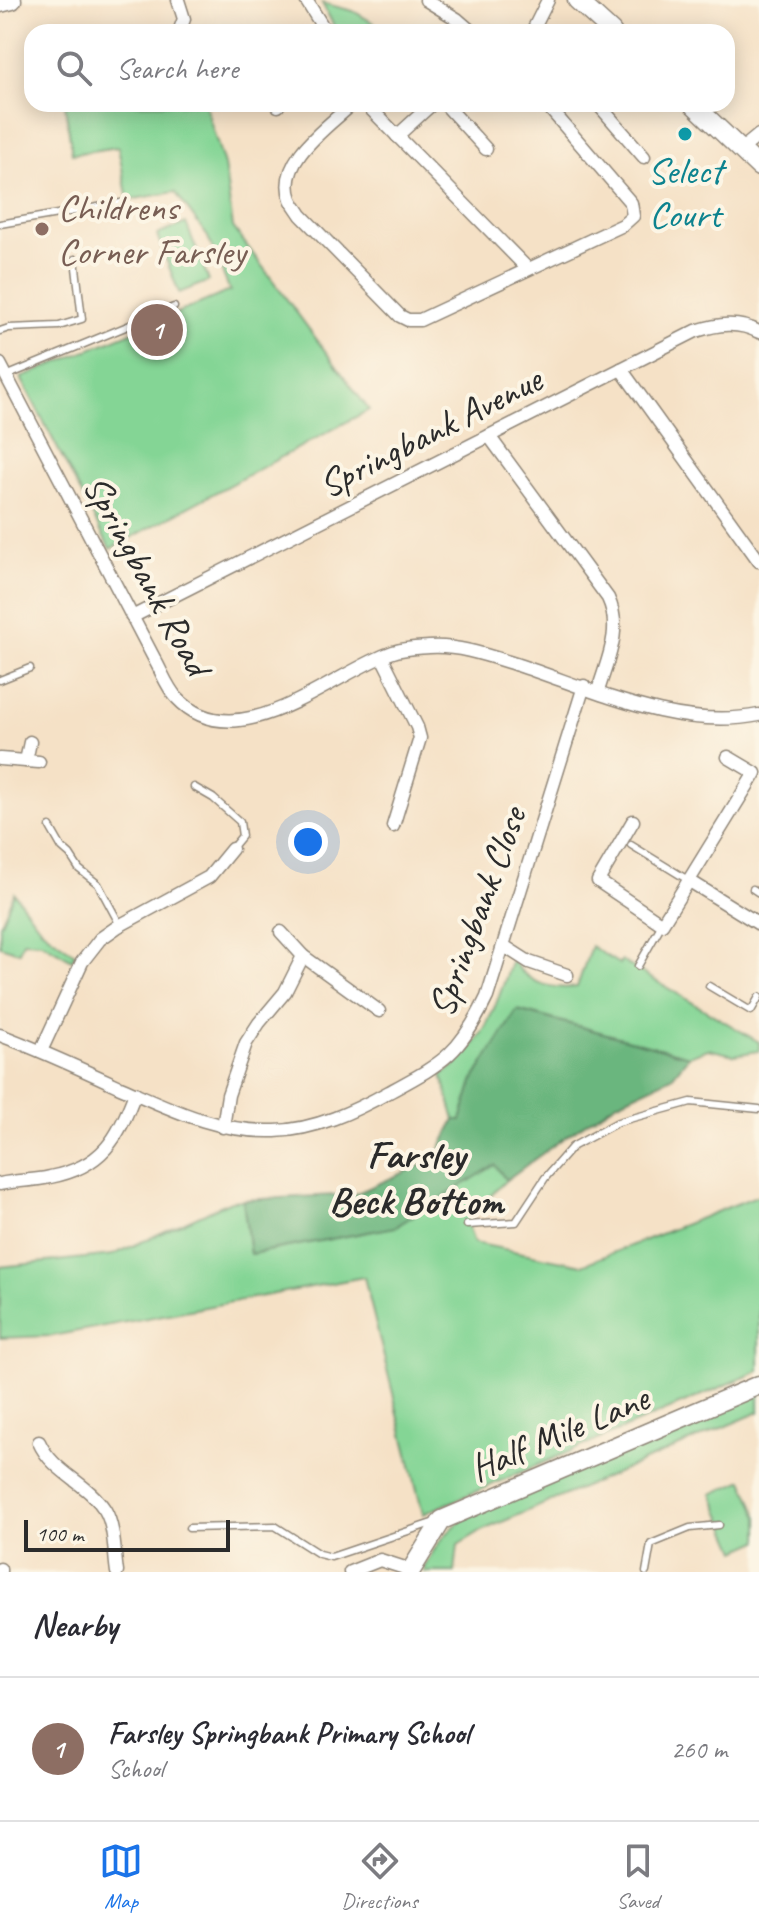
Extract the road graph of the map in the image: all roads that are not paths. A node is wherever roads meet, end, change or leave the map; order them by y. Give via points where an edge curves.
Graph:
1 (12, 0) edge
2 (178, 0) edge
3 (306, 0) edge
4 (426, 0) edge
5 (548, 0) edge
6 (577, 0) edge
7 (0, 3) edge
8 (182, 24) edge
9 (321, 24) edge
10 (463, 24) edge
11 (536, 24) edge
12 (603, 24) edge
13 (343, 112) edge
14 (374, 112) edge
15 (423, 112) edge
16 (452, 112) edge
17 (553, 112) edge
18 (605, 112) edge
19 (702, 112) edge
20 (759, 135) edge
21 (397, 136) junction
22 (486, 149) dead end
23 (742, 149) junction
24 (644, 157) dead end
25 (759, 167) edge
26 (121, 203) dead end
27 (0, 224) edge
28 (75, 259) dead end
29 (527, 268) junction
30 (174, 307) dead end
31 (0, 331) edge
32 (759, 332) edge
33 (621, 369) junction
34 (3, 370) edge
35 (489, 436) junction
36 (759, 561) edge
37 (132, 617) junction
38 (382, 657) junction
39 (30, 668) dead end
40 (0, 680) edge
41 (584, 686) junction
42 (598, 691) junction
43 (759, 715) edge
44 (30, 742) dead end
45 (728, 757) dead end
46 (0, 759) edge
47 (757, 774) edge
48 (194, 787) dead end
49 (633, 821) dead end
50 (393, 826) dead end
51 (50, 827) dead end
52 (631, 845) dead end
53 (232, 849) joint
54 (688, 880) junction
55 (662, 924) junction
56 (759, 924) edge
57 (120, 925) junction
58 (281, 932) dead end
59 (504, 946) junction
60 (303, 956) junction
61 (638, 966) dead end
62 (567, 975) dead end
63 (709, 986) dead end
64 (759, 997) edge
65 (379, 1011) dead end
66 (0, 1035) edge
67 (41, 1051) junction
68 (135, 1093) junction
69 (759, 1109) edge
70 (223, 1127) junction
71 (0, 1184) edge
72 (467, 1225) dead end
73 (759, 1385) edge
74 (39, 1442) dead end
75 (442, 1520) junction
76 (719, 1525) dead end
77 (189, 1528) dead end
78 (411, 1571) edge
79 (117, 1572) edge
80 (350, 1572) edge
81 (646, 1572) edge

1 - 7 street
2 - 8 street
3 - 9 street
4 - 10 street
5 - 11 street
6 - 12 street
13 - 29 street via 292,167 291,200 400,316 420,320
14 - 21 street
15 - 21 street
16 - 22 street
17 - 29 street via 631,203 633,216
18 - 24 street
19 - 23 street
20 - 23 street
21 - 29 street
23 - 25 street
26 - 27 lane
28 - 31 lane via 82,319
30 - 34 lane
32 - 33 street, Springbank Avenue via 716,325
33 - 35 street, Springbank Avenue
33 - 36 street
34 - 37 street, Springbank Road
35 - 37 street, Springbank Avenue
35 - 42 street via 608,598 614,637
37 - 38 street, Springbank Road via 177,698 205,716 231,721 277,711
38 - 41 street, Springbank Road via 447,646
38 - 50 street via 420,738
39 - 40 lane
41 - 42 street, Springbank Road
41 - 59 street, Springbank Close
42 - 43 street, Springbank Road via 692,717
44 - 46 street via 32,762
45 - 47 street
47 - 54 street
48 - 53 lane via 240,822 242,836
49 - 55 street via 598,881
51 - 57 lane via 79,869 98,884
52 - 54 lane
53 - 57 street via 209,877
54 - 55 street
54 - 56 street
55 - 61 lane
57 - 67 street via 82,962
58 - 60 street
59 - 62 street via 529,962
59 - 70 street, Springbank Close via 476,1020 445,1060 353,1112 278,1131
60 - 65 street
60 - 70 street via 285,992 246,1043
63 - 64 lane via 751,1011
66 - 67 street, Springbank Close
67 - 68 street, Springbank Close
68 - 70 street, Springbank Close
68 - 71 street via 122,1128 95,1161 49,1178
69 - 72 lane via 691,1102 618,1122 572,1147 516,1222
73 - 75 street, Half Mile Lane
74 - 79 street via 48,1458 105,1509
75 - 77 lane via 331,1557 275,1526
75 - 78 street, Half Mile Lane
76 - 81 lane via 690,1528 651,1544
78 - 80 street via 380,1560

